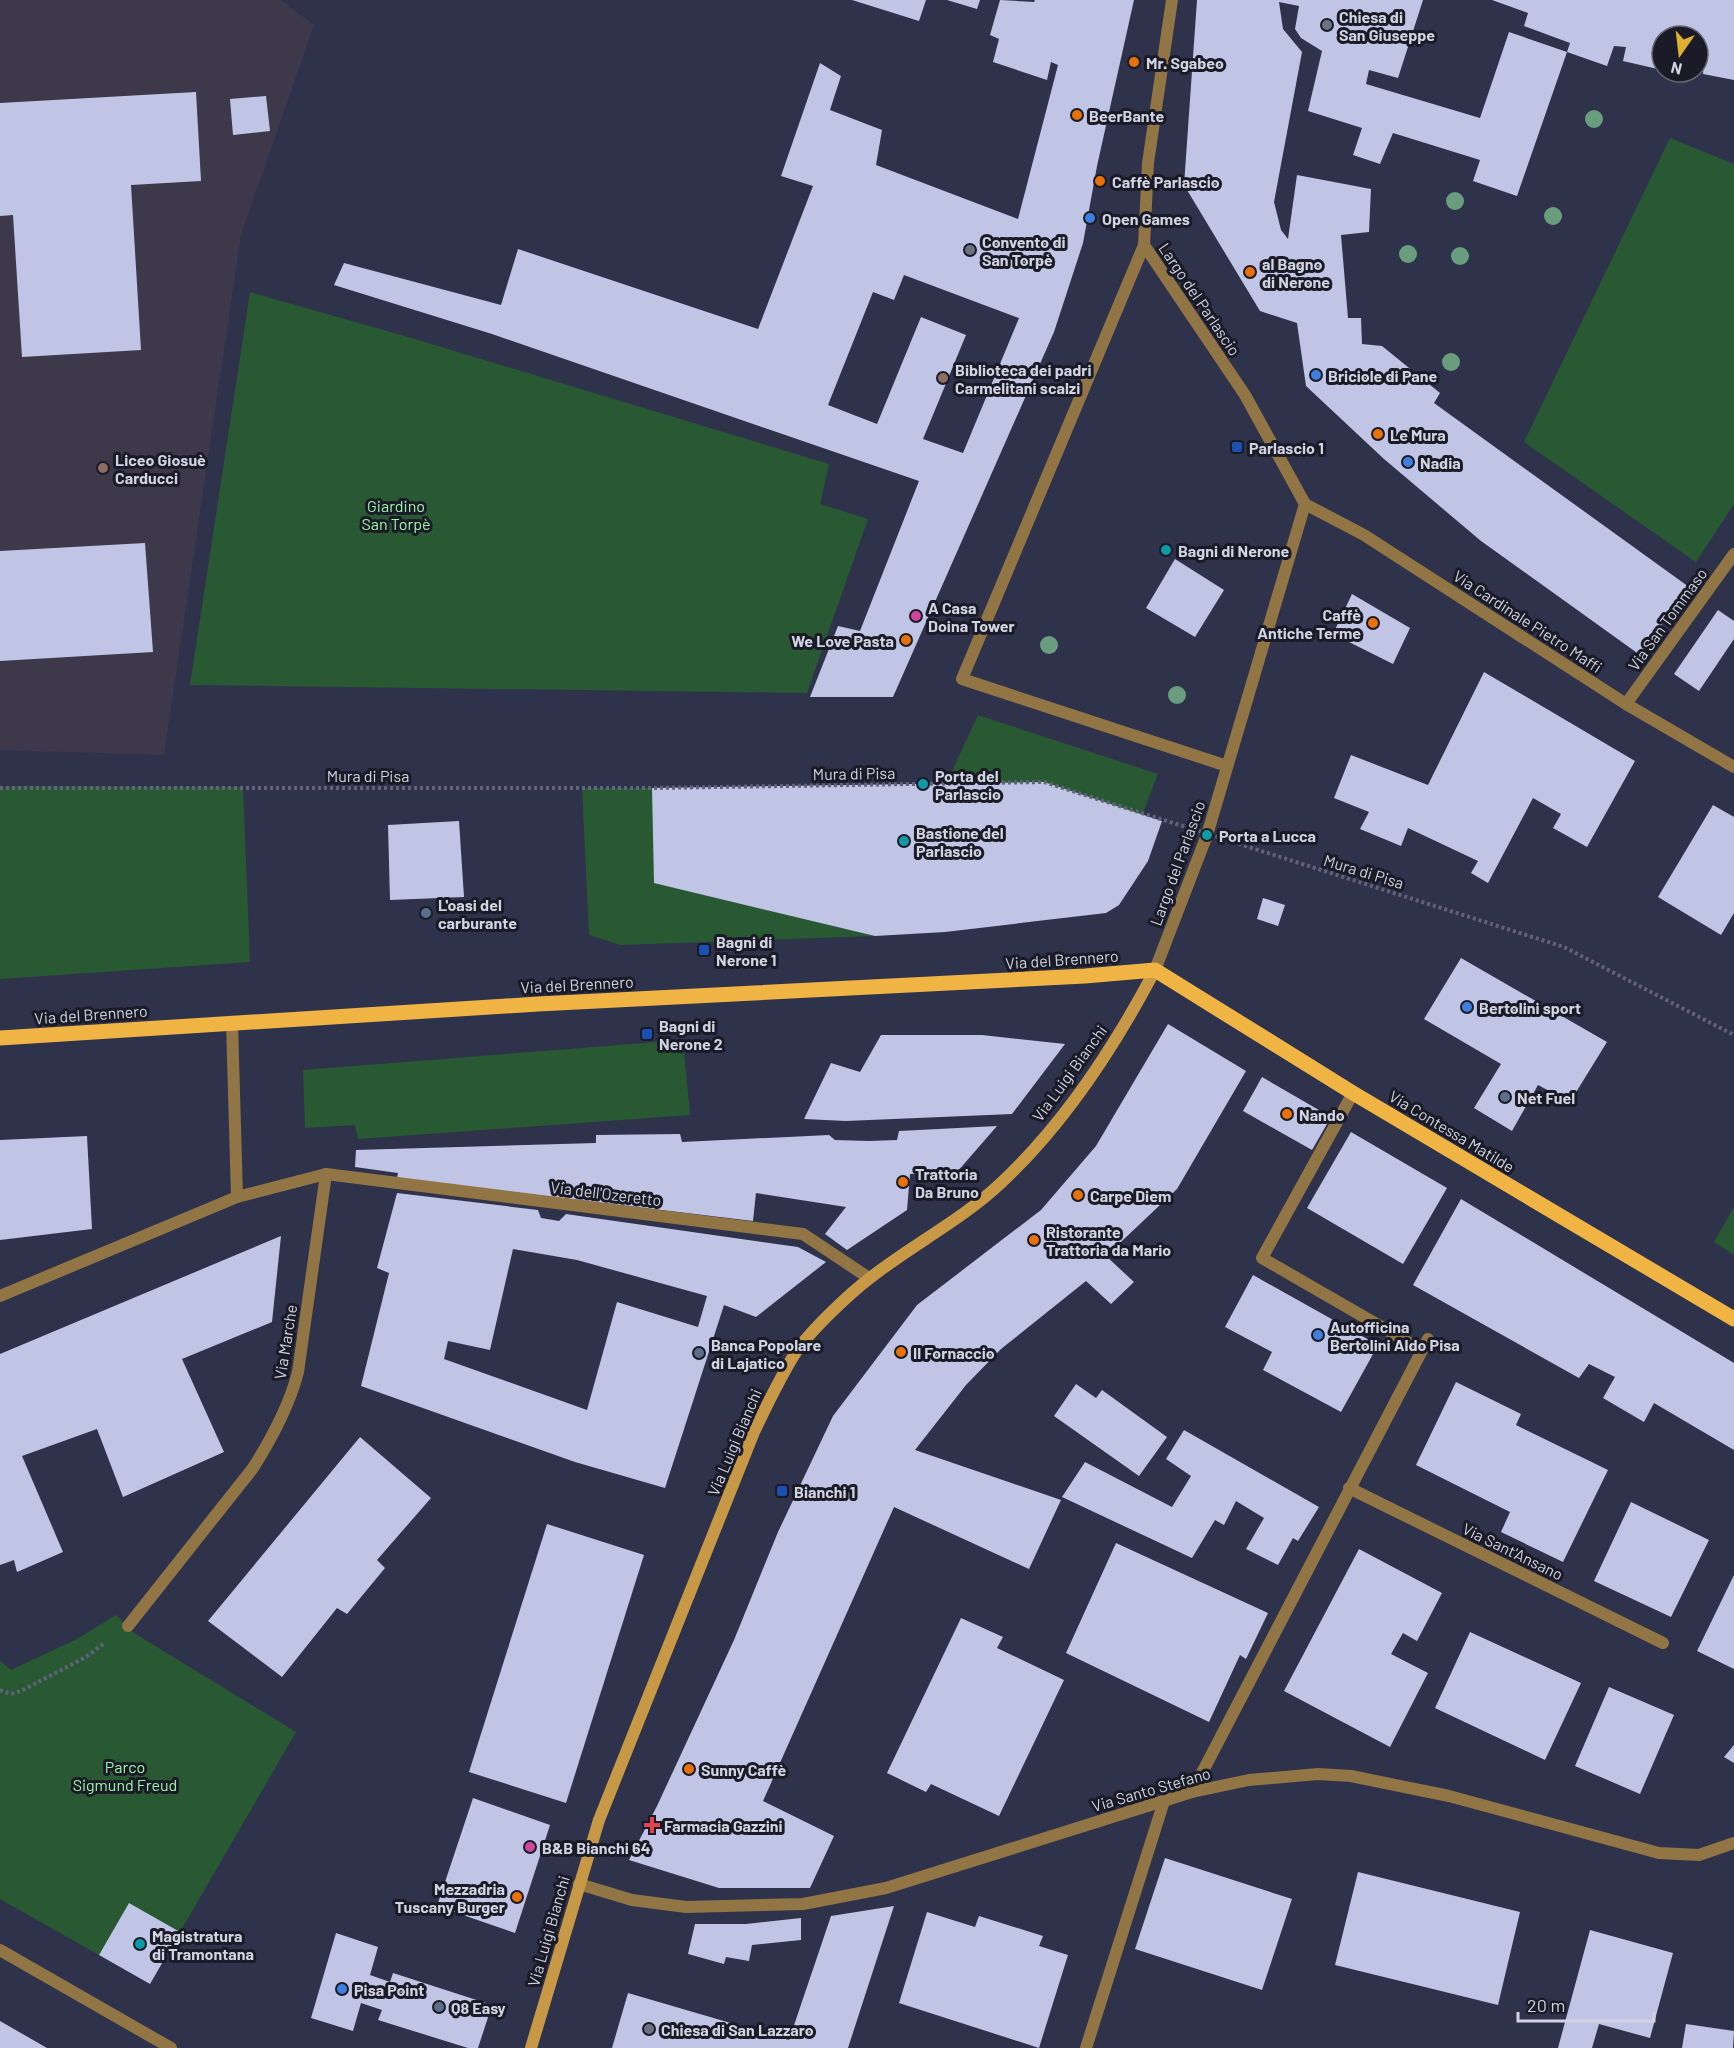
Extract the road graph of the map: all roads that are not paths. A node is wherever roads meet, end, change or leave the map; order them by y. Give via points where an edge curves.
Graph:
1 (1172, 0) edge
2 (1144, 245) junction
3 (1305, 504) junction
4 (1734, 554) edge
5 (1626, 704) junction
6 (1227, 766) junction
7 (1734, 767) edge
8 (1155, 970) junction
9 (232, 1023) junction
10 (0, 1038) edge
11 (1353, 1093) junction
12 (326, 1174) junction
13 (237, 1197) junction
14 (869, 1278) junction
15 (0, 1296) edge
16 (1734, 1319) edge
17 (1428, 1339) dead end
18 (1412, 1344) dead end
19 (1349, 1488) junction
20 (128, 1626) road end
21 (1664, 1643) dead end
22 (1192, 1792) junction
23 (1164, 1802) junction
24 (1734, 1843) edge
25 (579, 1884) junction
26 (0, 1950) edge
27 (171, 2048) edge
28 (531, 2048) edge
29 (1086, 2048) edge

1 - 2 street via 1148,163
2 - 3 street, Largo del Parlascio via 1245,395
2 - 6 street, Largo del Parlascio via 962,679
3 - 5 street, Via Cardinale Pietro Maffi via 1364,535
3 - 6 street, Largo del Parlascio
4 - 5 street, Via San Tommaso
5 - 7 street, Via Cardinale Pietro Maffi
6 - 8 street, Largo del Parlascio via 1207,835
8 - 9 main road, Via del Brennero
8 - 11 main road, Via Contessa Matilde
8 - 14 street, Via Luigi Bianchi via 1102,1059 1029,1155 960,1218
9 - 10 main road, Via del Brennero
9 - 13 street
11 - 16 main road, Via Contessa Matilde
11 - 18 street via 1262,1258
12 - 13 street
12 - 14 street, Via dell'Ozeretto via 803,1234
12 - 20 street, Via Marche via 298,1372 289,1401 254,1468
13 - 15 street
14 - 25 street, Via Luigi Bianchi via 798,1350 754,1432 598,1820
17 - 19 street
19 - 21 street, Via Sant'Ansano
19 - 22 street
22 - 23 street, Via Santo Stefano
22 - 24 street, Via Santo Stefano via 1249,1780 1335,1775 1449,1796 1659,1853 1699,1855
23 - 25 street, Via Santo Stefano via 886,1888 803,1904 686,1907 632,1900
23 - 29 street
25 - 28 street, Via Luigi Bianchi
26 - 27 street

